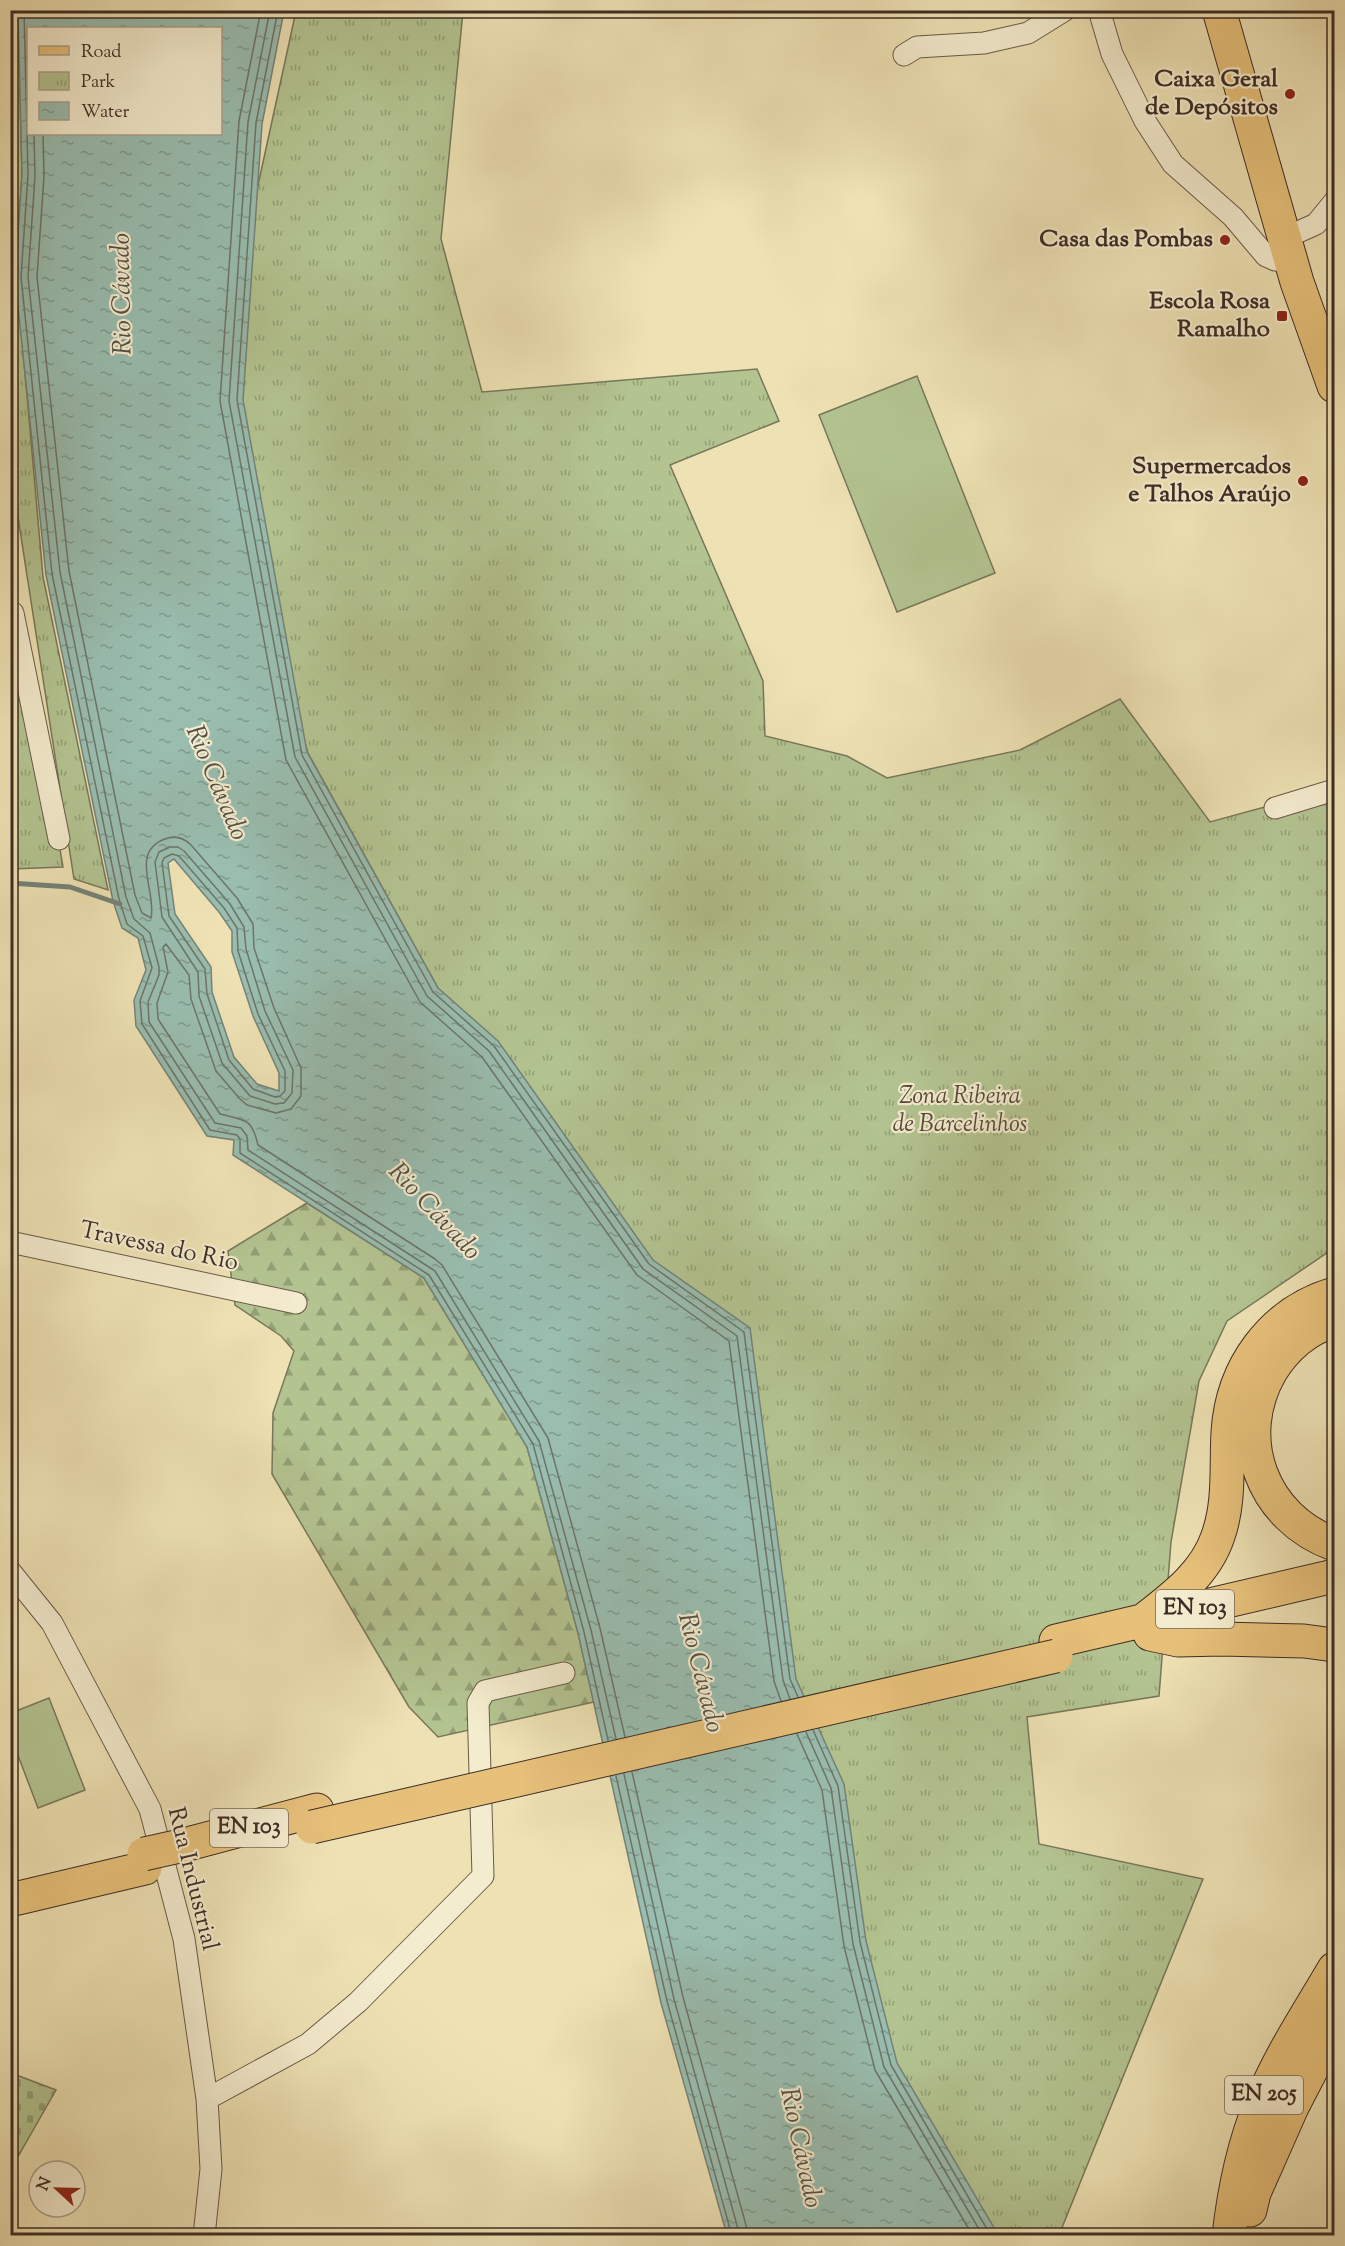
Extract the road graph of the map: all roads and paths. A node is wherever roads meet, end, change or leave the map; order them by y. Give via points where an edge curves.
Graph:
1 (1065, 10) edge
2 (1099, 10) edge
3 (1219, 10) edge
4 (904, 55) dead end
5 (1335, 202) edge
6 (1288, 249) junction
7 (1335, 386) edge
8 (10, 613) edge
9 (1335, 790) edge
10 (1275, 808) dead end
11 (59, 839) dead end
12 (10, 1242) edge
13 (1335, 1294) edge
14 (296, 1303) dead end
15 (1335, 1321) edge
16 (1335, 1544) edge
17 (10, 1571) edge
18 (1335, 1576) edge
19 (1335, 1596) edge
20 (1145, 1628) junction
21 (1335, 1645) edge
22 (564, 1673) dead end
23 (144, 1861) junction
24 (10, 1887) edge
25 (10, 1900) edge
26 (1335, 1969) edge
27 (1335, 1990) edge
28 (1335, 2007) edge
29 (1335, 2024) edge
30 (1298, 2030) junction
31 (1335, 2056) edge
32 (1307, 2076) junction
33 (207, 2099) junction
34 (204, 2235) edge
35 (1229, 2235) edge
36 (1244, 2235) edge

1 - 4 street via 1028,33 984,43 917,47
2 - 6 street via 1112,54 1145,121 1173,164 1233,217 1266,256 1275,260
3 - 6 main road
5 - 6 street
6 - 7 main road
8 - 11 street
9 - 10 street
12 - 14 street, Travessa do Rio
13 - 20 main road via 1293,1313 1263,1341 1243,1369 1233,1398 1227,1498 1218,1538 1196,1576
15 - 16 main road via 1304,1335 1280,1356 1263,1385 1253,1420 1255,1456 1269,1493 1308,1533
17 - 33 street, Rua Industrial via 52,1623 150,1809 184,1939
18 - 20 main road, EN 103
19 - 20 main road, EN 103
20 - 21 main road via 1178,1640 1304,1641
20 - 23 main road, EN 103, bridge
22 - 33 street via 485,1691 478,1703 483,1876 358,2002 308,2044
23 - 24 main road, EN 103
23 - 25 main road, EN 103
26 - 30 main road, EN 205
27 - 28 street
29 - 30 street
29 - 32 main road, EN 205
30 - 35 main road, EN 205 via 1261,2103 1234,2191
31 - 32 street
32 - 36 main road, EN 205 via 1254,2193
33 - 34 street, Rua Industrial via 211,2169

